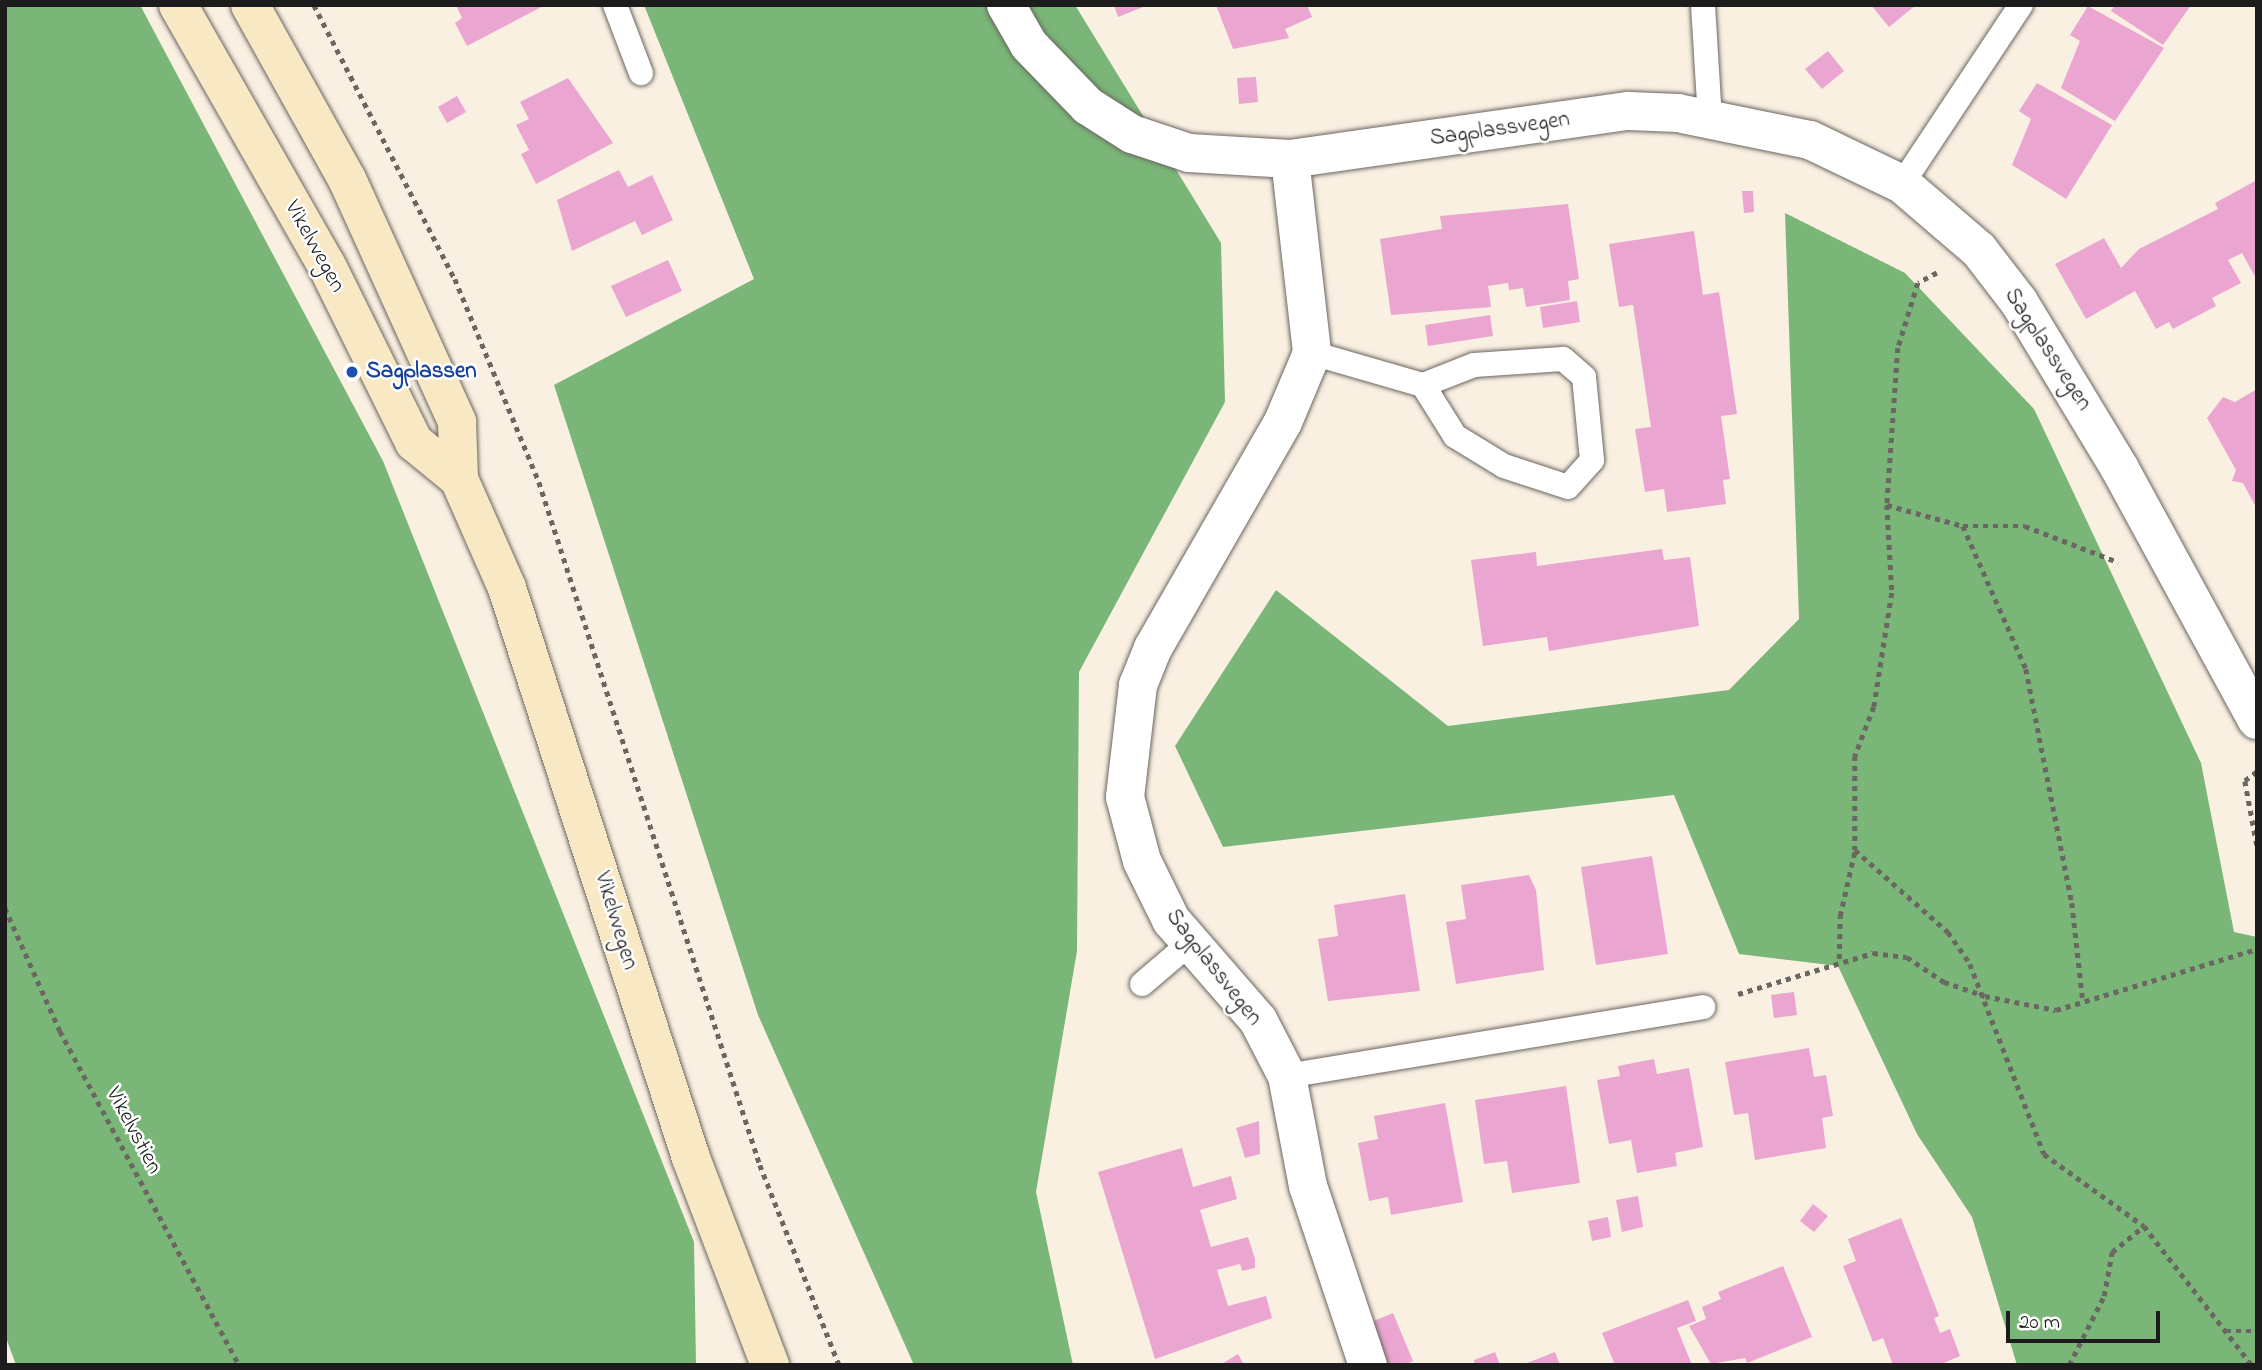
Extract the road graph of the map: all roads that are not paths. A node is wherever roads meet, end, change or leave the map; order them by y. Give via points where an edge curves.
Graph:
1 (178, 5) edge
2 (250, 5) edge
3 (615, 5) edge
4 (1006, 5) edge
5 (1703, 5) edge
6 (2021, 5) edge
7 (641, 73) dead end
8 (1710, 118) junction
9 (1290, 159) junction
10 (1902, 184) junction
11 (1312, 353) junction
12 (1423, 385) junction
13 (459, 479) junction
14 (2257, 720) edge
15 (1190, 943) junction
16 (1142, 985) dead end
17 (1703, 1007) road end
18 (1287, 1076) junction
19 (770, 1365) edge
20 (1368, 1365) edge

1 - 13 street, Vikelvvegen via 326,264 414,442
2 - 13 street, Vikelvvegen via 402,291 457,422
3 - 7 lane
4 - 9 street, Sagplassvegen via 1062,81 1132,134 1189,153
5 - 8 lane
6 - 10 lane
8 - 9 street, Sagplassvegen via 1629,111
8 - 10 street, Sagplassvegen via 1810,140
9 - 11 street, Sagplassvegen
10 - 14 street, Sagplassvegen via 1979,250 2019,302 2120,469
11 - 12 lane
11 - 15 street, Sagplassvegen via 1283,422 1198,564 1138,685 1125,762 1127,809 1154,889
12 - 12 lane via 1455,436 1504,466 1568,487 1592,460 1584,377 1563,359 1474,365
13 - 19 street, Vikelvvegen via 507,588 691,1158
15 - 16 lane
15 - 18 street, Sagplassvegen via 1258,1020
17 - 18 lane via 1411,1051
18 - 20 street, Sagplassvegen via 1311,1199

